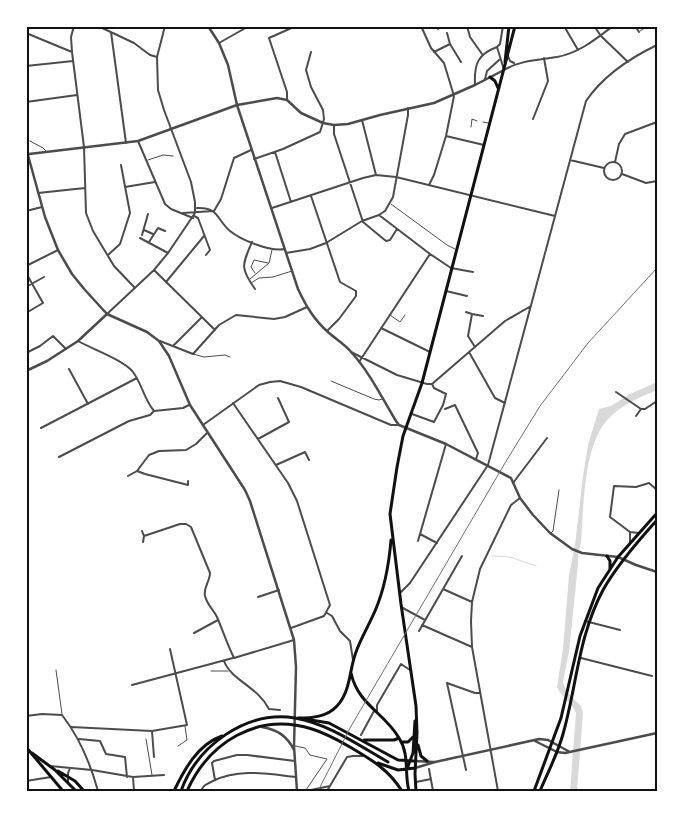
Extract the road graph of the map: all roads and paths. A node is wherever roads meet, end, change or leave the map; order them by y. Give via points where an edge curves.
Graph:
1 (74, 26) edge
2 (98, 26) edge
3 (165, 26) edge
4 (208, 26) edge
5 (249, 26) edge
6 (296, 26) edge
7 (421, 26) edge
8 (437, 26) edge
9 (443, 26) edge
10 (467, 26) edge
11 (503, 26) edge
12 (509, 26) edge
13 (514, 26) edge
14 (564, 26) edge
15 (594, 26) edge
16 (613, 26) edge
17 (635, 26) edge
18 (648, 26) edge
19 (112, 32) junction
20 (639, 32) joint
21 (26, 33) edge
22 (447, 34) dead end
23 (601, 36) junction
24 (219, 43) junction
25 (450, 44) junction
26 (657, 45) edge
27 (497, 47) junction
28 (578, 50) junction
29 (72, 52) junction
30 (311, 52) dead end
31 (434, 52) junction
32 (482, 54) junction
33 (508, 56) junction
34 (157, 57) junction
35 (544, 58) junction
36 (500, 59) junction
37 (73, 61) junction
38 (461, 62) dead end
39 (628, 62) junction
40 (514, 64) junction
41 (26, 66) edge
42 (504, 70) junction
43 (490, 77) junction
44 (485, 79) junction
45 (475, 85) junction
46 (499, 89) junction
47 (77, 95) junction
48 (454, 96) junction
49 (287, 100) junction
50 (26, 102) edge
51 (237, 105) junction
52 (408, 108) junction
53 (533, 119) dead end
54 (362, 120) junction
55 (477, 120) dead end
56 (483, 122) dead end
57 (657, 122) edge
58 (323, 123) junction
59 (489, 123) junction
60 (334, 125) junction
61 (470, 127) dead end
62 (172, 129) junction
63 (446, 136) junction
64 (138, 140) junction
65 (30, 141) dead end
66 (126, 143) junction
67 (484, 146) junction
68 (84, 147) junction
69 (26, 148) edge
70 (251, 150) junction
71 (46, 152) junction
72 (275, 152) junction
73 (29, 154) junction
74 (173, 156) dead end
75 (254, 159) junction
76 (148, 160) junction
77 (570, 160) junction
78 (615, 162) junction
79 (122, 165) dead end
80 (31, 168) junction
81 (604, 168) junction
82 (26, 170) edge
83 (622, 174) junction
84 (376, 175) junction
85 (396, 177) junction
86 (156, 181) junction
87 (657, 181) edge
88 (350, 183) junction
89 (429, 185) junction
90 (126, 187) junction
91 (85, 188) junction
92 (38, 193) junction
93 (470, 194) junction
94 (310, 196) junction
95 (291, 202) junction
96 (390, 203) junction
97 (42, 207) junction
98 (196, 208) junction
99 (272, 209) junction
100 (26, 211) edge
101 (214, 211) junction
102 (180, 213) junction
103 (148, 214) dead end
104 (379, 215) junction
105 (194, 216) junction
106 (555, 216) junction
107 (362, 221) junction
108 (397, 229) junction
109 (144, 230) junction
110 (165, 231) dead end
111 (142, 234) dead end
112 (153, 234) junction
113 (204, 236) junction
114 (140, 238) dead end
115 (149, 242) junction
116 (252, 242) junction
117 (326, 242) junction
118 (273, 249) junction
119 (285, 249) junction
120 (58, 250) junction
121 (457, 250) junction
122 (168, 253) junction
123 (286, 253) junction
124 (430, 254) junction
125 (108, 255) junction
126 (206, 255) dead end
127 (269, 263) junction
128 (26, 266) edge
129 (452, 268) junction
130 (154, 270) junction
131 (292, 271) junction
132 (473, 272) dead end
133 (26, 273) edge
134 (255, 274) junction
135 (44, 277) dead end
136 (249, 279) junction
137 (166, 282) junction
138 (252, 283) junction
139 (32, 284) junction
140 (26, 287) edge
141 (135, 288) junction
142 (256, 289) dead end
143 (446, 291) junction
144 (467, 296) dead end
145 (531, 306) junction
146 (306, 307) junction
147 (466, 312) dead end
148 (26, 313) edge
149 (107, 314) junction
150 (389, 314) junction
151 (472, 314) junction
152 (405, 315) dead end
153 (482, 316) dead end
154 (202, 317) junction
155 (381, 328) junction
156 (215, 330) junction
157 (328, 332) junction
158 (78, 341) junction
159 (159, 341) junction
160 (173, 346) junction
161 (475, 347) junction
162 (66, 349) junction
163 (352, 352) junction
164 (430, 352) junction
165 (469, 352) junction
166 (26, 353) edge
167 (193, 354) junction
168 (230, 357) dead end
169 (362, 358) junction
170 (359, 362) junction
171 (69, 369) dead end
172 (26, 371) edge
173 (137, 378) junction
174 (331, 381) dead end
175 (422, 383) junction
176 (432, 384) junction
177 (616, 392) dead end
178 (278, 398) dead end
179 (383, 399) junction
180 (657, 401) edge
181 (233, 403) junction
182 (505, 403) junction
183 (88, 404) junction
184 (190, 405) junction
185 (445, 408) dead end
186 (641, 409) junction
187 (154, 411) junction
188 (412, 414) junction
189 (636, 416) dead end
190 (203, 425) junction
191 (399, 425) junction
192 (42, 428) dead end
193 (407, 428) junction
194 (208, 433) junction
195 (258, 438) junction
196 (547, 438) dead end
197 (446, 444) junction
198 (59, 457) dead end
199 (476, 459) junction
200 (309, 460) dead end
201 (276, 465) junction
202 (488, 465) junction
203 (137, 471) junction
204 (128, 476) dead end
205 (188, 481) dead end
206 (513, 483) junction
207 (558, 490) dead end
208 (657, 490) edge
209 (520, 498) junction
210 (657, 513) edge
211 (657, 520) edge
212 (142, 531) dead end
213 (630, 532) junction
214 (638, 533) junction
215 (420, 534) junction
216 (550, 534) junction
217 (392, 535) junction
218 (144, 536) junction
219 (418, 541) dead end
220 (143, 542) dead end
221 (437, 543) junction
222 (630, 543) junction
223 (462, 556) dead end
224 (607, 556) junction
225 (618, 557) junction
226 (624, 559) junction
227 (610, 569) junction
228 (657, 572) edge
229 (443, 589) junction
230 (279, 590) junction
231 (400, 592) junction
232 (258, 597) dead end
233 (472, 602) junction
234 (401, 607) junction
235 (327, 613) junction
236 (218, 620) junction
237 (425, 620) junction
238 (587, 622) junction
239 (422, 625) junction
240 (291, 628) junction
241 (620, 630) dead end
242 (419, 631) dead end
243 (194, 633) dead end
244 (294, 640) junction
245 (472, 647) junction
246 (170, 649) dead end
247 (579, 657) junction
248 (234, 658) junction
249 (224, 661) junction
250 (353, 662) junction
251 (56, 670) dead end
252 (211, 670) dead end
253 (410, 670) junction
254 (228, 671) junction
255 (351, 671) junction
256 (176, 674) junction
257 (652, 676) dead end
258 (132, 685) dead end
259 (480, 693) junction
260 (280, 710) dead end
261 (376, 712) junction
262 (416, 713) junction
263 (62, 715) junction
264 (26, 716) edge
265 (295, 718) junction
266 (186, 726) junction
267 (295, 726) junction
268 (72, 727) junction
269 (260, 727) junction
270 (152, 731) junction
271 (657, 733) edge
272 (225, 735) junction
273 (361, 735) dead end
274 (413, 737) junction
275 (146, 738) dead end
276 (79, 739) junction
277 (400, 739) junction
278 (361, 740) junction
279 (534, 740) junction
280 (417, 742) junction
281 (552, 742) junction
282 (178, 746) dead end
283 (294, 746) junction
284 (559, 746) junction
285 (26, 747) edge
286 (550, 748) junction
287 (491, 750) junction
288 (295, 751) junction
289 (557, 752) junction
290 (570, 752) junction
291 (32, 753) junction
292 (365, 756) junction
293 (462, 756) junction
294 (154, 757) dead end
295 (295, 761) junction
296 (411, 761) junction
297 (427, 761) junction
298 (388, 762) dead end
299 (435, 762) junction
300 (378, 763) junction
301 (50, 766) junction
302 (70, 768) junction
303 (415, 768) junction
304 (407, 769) junction
305 (429, 769) dead end
306 (55, 770) junction
307 (92, 770) junction
308 (466, 770) dead end
309 (164, 774) dead end
310 (67, 776) junction
311 (152, 776) junction
312 (51, 777) junction
313 (127, 777) junction
314 (296, 777) junction
315 (133, 778) junction
316 (431, 779) junction
317 (215, 780) junction
318 (26, 781) edge
319 (68, 782) junction
320 (415, 782) junction
321 (330, 786) junction
322 (63, 791) edge
323 (76, 791) edge
324 (84, 791) edge
325 (97, 791) edge
326 (134, 791) edge
327 (174, 791) edge
328 (181, 791) edge
329 (188, 791) edge
330 (201, 791) edge
331 (297, 791) edge
332 (306, 791) edge
333 (327, 791) edge
334 (402, 791) edge
335 (409, 791) edge
336 (416, 791) edge
337 (433, 791) edge
338 (498, 791) edge
339 (534, 791) edge
340 (540, 791) edge

1 - 29 street
2 - 19 street
3 - 34 street
4 - 24 street
5 - 24 street
6 - 49 street via 269,38
7 - 31 street
8 - 9 street via 438,29
10 - 32 street via 470,37
11 - 27 street
12 - 42 main road
13 - 33 main road
14 - 28 street
15 - 23 street
16 - 23 street
17 - 20 street
18 - 20 lane
19 - 34 street
19 - 66 street
21 - 29 street
22 - 25 street
23 - 28 street
23 - 39 street
24 - 51 street via 228,64
25 - 31 street
25 - 38 street
26 - 39 street
27 - 32 street
27 - 36 street
28 - 35 street
29 - 37 street
30 - 58 street via 306,70 323,110
31 - 48 street via 444,63
32 - 45 street via 474,71
33 - 40 street
33 - 42 main road
34 - 62 street via 158,90
35 - 40 street
35 - 53 street via 548,81
36 - 42 street
36 - 44 street
37 - 41 street
37 - 47 street
39 - 77 street via 596,87 584,105
40 - 42 street
42 - 43 street
42 - 46 main road
43 - 44 street
43 - 46 main road
44 - 45 street
45 - 48 street
46 - 59 main road
47 - 50 street
47 - 68 street
48 - 52 street
48 - 63 street
49 - 51 street via 276,98
49 - 58 street via 301,113
51 - 62 street
51 - 70 street
52 - 54 street
52 - 85 street
54 - 60 street
54 - 84 street
55 - 61 lane via 472,119
56 - 59 lane
57 - 78 street via 625,134
58 - 60 street
58 - 72 street via 318,135
59 - 67 main road
60 - 88 street
62 - 64 street
62 - 98 street
63 - 67 street
63 - 89 street
64 - 66 street
64 - 76 street
65 - 71 lane
66 - 68 street
67 - 93 main road
68 - 71 street
68 - 91 street
69 - 73 street
70 - 75 street
70 - 101 street via 234,158
71 - 73 street
72 - 75 street
72 - 95 street
73 - 80 street
74 - 76 lane via 163,155
75 - 99 street
76 - 86 street
77 - 81 street
77 - 106 street
78 - 81 street via 607,163
78 - 83 street via 620,165
79 - 90 street
80 - 82 street
80 - 92 street
81 - 83 street via 604,175 610,180
83 - 87 street via 646,183
84 - 85 street
84 - 88 street
85 - 89 street
85 - 96 street
86 - 90 street
86 - 102 street via 165,204
88 - 94 street
88 - 107 street
89 - 93 street
90 - 125 street via 130,213 120,244
91 - 92 street
91 - 125 street via 86,214
92 - 97 street
93 - 106 street
93 - 121 main road
94 - 95 street
94 - 117 street
95 - 99 street
96 - 104 street
96 - 121 lane
97 - 100 street
97 - 120 street
98 - 101 street
98 - 105 street
99 - 119 street
101 - 105 street
101 - 116 street via 229,230
102 - 105 street
102 - 105 street
103 - 109 street
104 - 107 street
104 - 108 street
105 - 113 street via 198,218
105 - 122 street
106 - 145 street
107 - 108 street via 386,241
107 - 117 street
108 - 124 street
109 - 111 street
109 - 112 street
110 - 112 street via 158,228
112 - 115 street
113 - 126 street via 210,250
113 - 137 street
114 - 115 street
115 - 122 street
116 - 118 street
116 - 136 street via 243,266
117 - 123 street via 310,249
117 - 157 street via 340,282 356,291 356,296
118 - 119 street
118 - 127 lane
119 - 123 street
120 - 128 street
120 - 149 street via 85,290
121 - 129 main road
122 - 130 street
123 - 131 street
124 - 129 street
124 - 150 street
125 - 141 street
127 - 134 lane
127 - 134 lane via 254,260 251,267
129 - 132 street
129 - 143 main road
130 - 137 street
130 - 141 street
131 - 138 lane via 259,278
131 - 146 street
133 - 139 street
134 - 136 lane
135 - 139 street
136 - 138 street
137 - 154 street
138 - 142 street
139 - 140 street
139 - 148 street via 43,304
141 - 149 street
143 - 144 street
143 - 164 main road
145 - 161 street
145 - 182 street
146 - 156 street via 274,319 236,315
146 - 157 street
147 - 151 street
149 - 158 street
149 - 159 street
150 - 152 lane via 400,322
150 - 155 street
151 - 153 street
151 - 161 street via 468,336
154 - 156 street
154 - 160 street
155 - 164 street
155 - 169 street
156 - 167 street
157 - 163 street
158 - 162 street
158 - 173 street via 126,366
159 - 160 street
159 - 184 street
160 - 167 street
161 - 165 street
162 - 166 street via 53,336
162 - 172 street
163 - 169 street
163 - 170 street
164 - 175 main road
165 - 176 street
165 - 182 street via 495,398
167 - 168 lane
169 - 170 street
169 - 175 street
170 - 179 street
171 - 183 street
173 - 183 street
173 - 187 street
174 - 179 lane via 374,399
175 - 176 street
175 - 188 main road
176 - 188 street via 446,394 434,422
177 - 186 street
178 - 195 street via 289,422
179 - 191 street
180 - 186 street
181 - 190 street
181 - 191 street via 259,385 280,381 391,425
181 - 195 street
182 - 202 street
183 - 192 street
184 - 187 street
184 - 190 street
185 - 199 street via 455,405 478,453
186 - 189 street
187 - 198 street
188 - 193 main road
190 - 194 street
191 - 193 street
193 - 197 street
193 - 217 main road via 391,502
194 - 203 street via 186,450 159,451 149,455
194 - 230 street via 250,500
195 - 201 street
196 - 206 street
197 - 199 street
197 - 215 street
199 - 202 street
200 - 201 street via 305,452
201 - 235 street via 297,502 330,603
202 - 206 street via 511,478
202 - 221 street
203 - 204 street
203 - 205 street via 188,485
206 - 209 street
207 - 216 lane
208 - 213 street via 649,483 636,487 614,486 610,517
209 - 216 street
209 - 233 street via 511,505 492,543 480,569
210 - 214 main road
211 - 226 main road
212 - 218 street
213 - 214 street
213 - 222 street
214 - 222 main road
215 - 219 street
215 - 221 street
216 - 224 street via 582,553
217 - 231 main road
217 - 250 main road via 381,596
218 - 220 street
218 - 236 street via 180,524 191,527 210,573 204,596
221 - 231 street
222 - 225 main road
223 - 229 street
224 - 225 street
224 - 227 main road
225 - 226 street
225 - 227 main road
226 - 228 street
226 - 238 main road via 603,589
227 - 238 main road via 598,588
229 - 233 street
229 - 237 street
230 - 232 street
230 - 240 street
231 - 234 main road
233 - 245 street
234 - 237 street
234 - 253 main road
235 - 240 street
235 - 250 street via 350,641
236 - 243 street
236 - 248 street
237 - 239 street
238 - 241 street
238 - 247 main road
238 - 281 main road
239 - 242 street
239 - 245 street
240 - 244 street
244 - 248 street
244 - 265 street
245 - 259 street
246 - 256 street
247 - 257 street
247 - 284 main road
248 - 249 street
249 - 254 street
249 - 256 street
250 - 255 main road
251 - 263 lane
252 - 254 lane
253 - 261 street via 401,664
253 - 262 main road
254 - 260 street via 248,684 266,701 269,709
255 - 261 main road via 358,690
255 - 265 main road via 344,697 331,711
256 - 258 street
256 - 266 street
259 - 287 street
259 - 293 street via 447,683
261 - 273 street
261 - 277 main road
262 - 274 main road
262 - 280 main road
263 - 264 street
263 - 268 street
265 - 267 street
265 - 272 main road via 263,720 238,727
265 - 278 main road via 329,723
265 - 298 main road via 336,732
266 - 270 street
266 - 282 lane via 187,740
267 - 269 main road
267 - 283 street
267 - 292 main road via 325,734
268 - 270 street
268 - 276 street
269 - 288 street via 284,735
269 - 329 main road via 235,736 220,746 202,764
270 - 294 street
271 - 290 street
272 - 327 main road via 212,740 193,758
272 - 328 main road via 194,765
274 - 277 main road via 408,742
274 - 296 main road
275 - 311 lane
276 - 307 street
276 - 313 street via 100,741 106,754 125,757
277 - 278 main road
277 - 296 main road
278 - 296 main road via 398,760
279 - 281 street
279 - 286 street
279 - 287 street
280 - 296 main road
280 - 297 main road via 421,756
281 - 284 street
281 - 286 main road
283 - 288 street
283 - 332 lane via 305,748 310,755 327,759
284 - 289 main road
284 - 290 street
285 - 291 main road
286 - 289 street
286 - 339 main road
287 - 293 street
287 - 338 street
288 - 295 street
289 - 290 street
289 - 340 main road
291 - 301 main road
291 - 312 main road
292 - 300 main road
292 - 321 street via 344,760
293 - 299 street
293 - 308 street
295 - 314 street
295 - 317 street via 237,756 214,761
296 - 297 street
296 - 303 main road
296 - 304 main road
297 - 299 street
299 - 303 street
300 - 304 main road via 392,769
300 - 334 main road
301 - 302 street
301 - 306 main road
302 - 307 street
302 - 310 street
303 - 304 main road
303 - 320 main road
304 - 335 main road
305 - 316 street
306 - 310 main road
306 - 319 main road
307 - 313 street
307 - 325 street
309 - 311 street
310 - 319 street
310 - 324 main road
311 - 315 street
312 - 318 street
312 - 322 main road
313 - 315 street
314 - 317 street via 242,773
314 - 331 street
315 - 326 street
316 - 320 street
316 - 337 street
317 - 330 street
319 - 323 main road
320 - 336 main road
321 - 332 street
321 - 333 street

